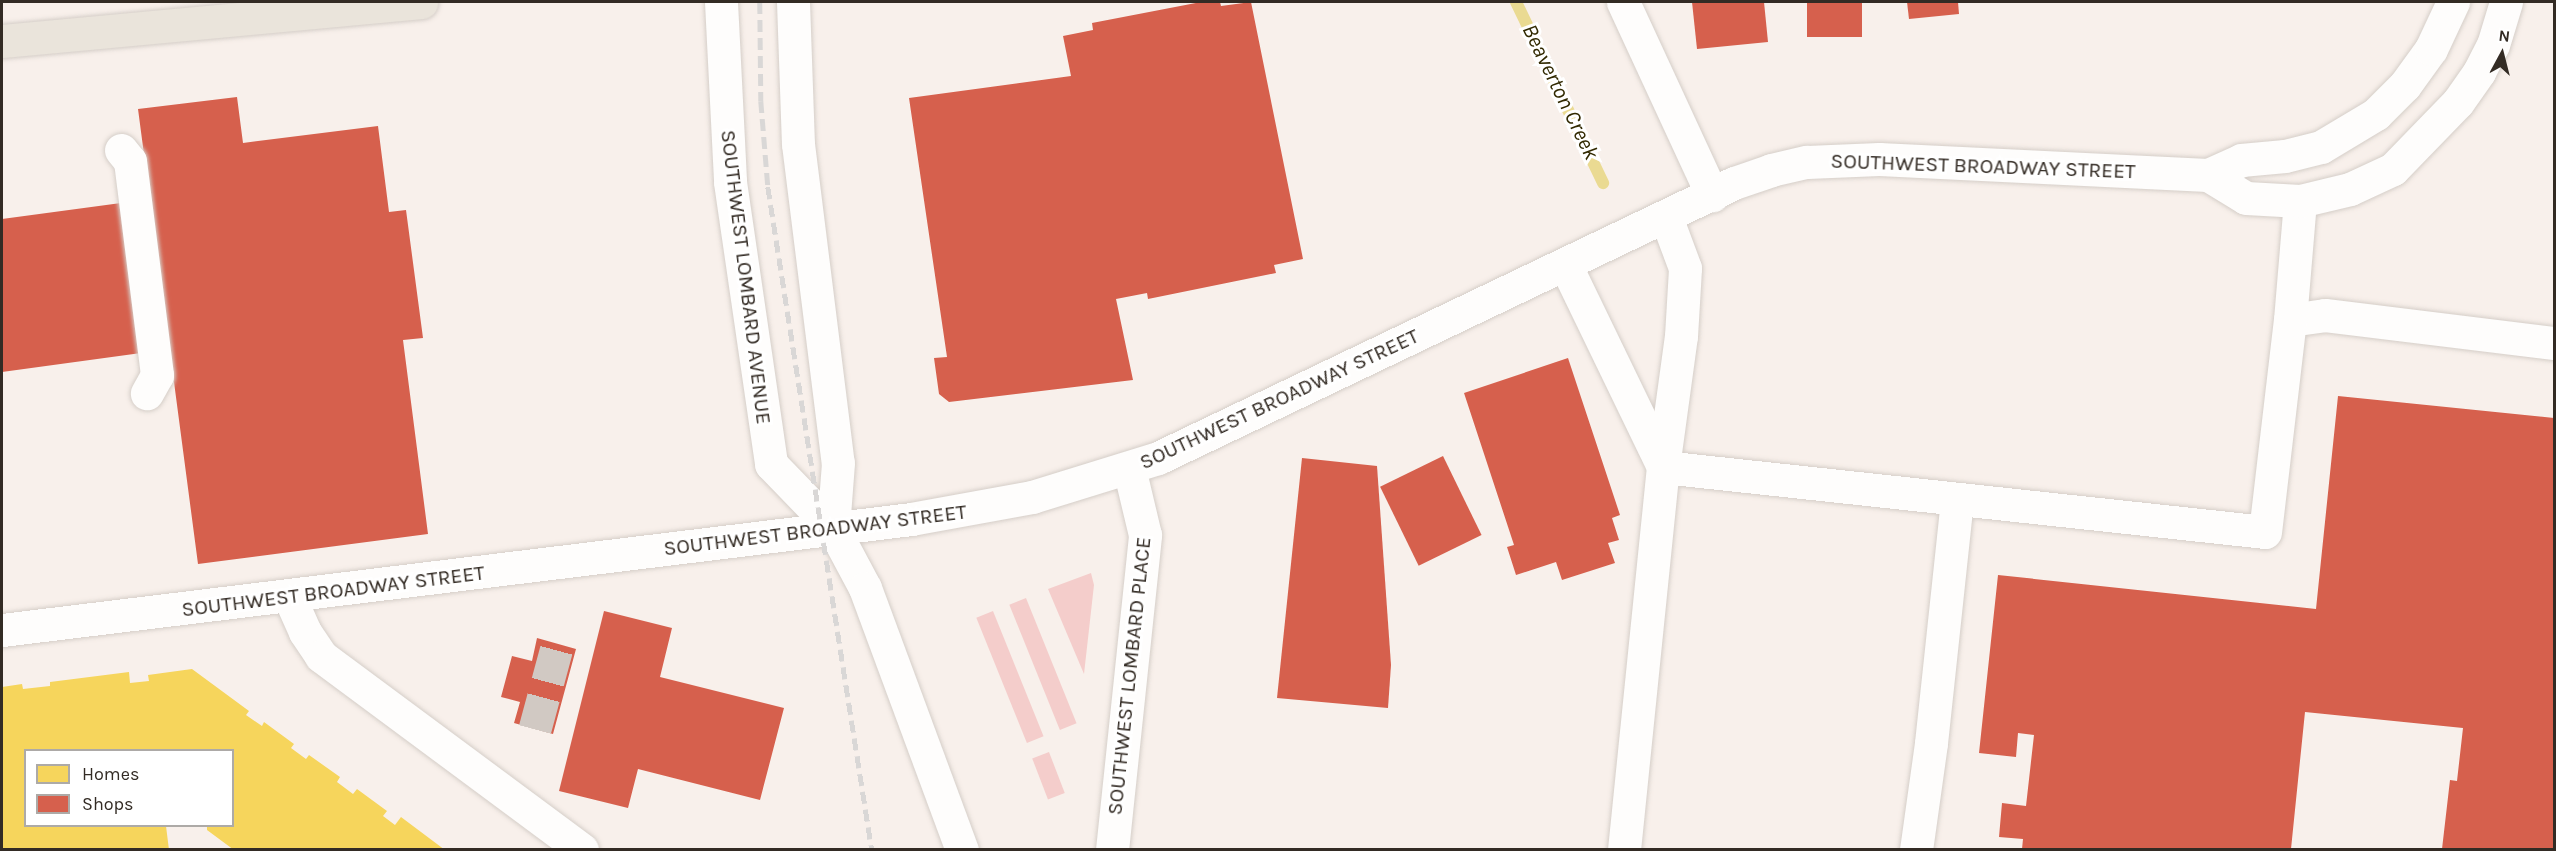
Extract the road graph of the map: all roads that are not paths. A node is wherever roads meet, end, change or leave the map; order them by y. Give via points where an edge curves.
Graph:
1 (421, 2) edge
2 (721, 2) edge
3 (792, 2) edge
4 (1623, 2) edge
5 (2453, 2) edge
6 (2506, 2) edge
7 (2, 41) edge
8 (121, 150) dead end
9 (2208, 176) junction
10 (1713, 195) junction
11 (2300, 201) junction
12 (1666, 217) junction
13 (1565, 264) junction
14 (2290, 320) junction
15 (2554, 343) edge
16 (147, 393) dead end
17 (1663, 467) junction
18 (1129, 468) junction
19 (1957, 500) junction
20 (833, 528) junction
21 (290, 596) junction
22 (2, 630) edge
23 (582, 849) edge
24 (962, 849) edge
25 (1112, 849) edge
26 (1624, 849) edge
27 (1916, 849) edge

1 - 7 main road
2 - 20 street, SOUTHWEST LOMBARD AVENUE via 730,182 771,464
3 - 20 street via 798,144 838,463
4 - 10 street
5 - 9 street, SOUTHWEST BROADWAY STREET via 2431,49 2405,85 2376,114 2321,147 2285,156 2241,160
6 - 11 street, SOUTHWEST BROADWAY STREET via 2493,45 2479,72 2458,102 2393,169 2350,189
8 - 16 street via 130,161 157,375
9 - 10 street, SOUTHWEST BROADWAY STREET via 1837,159 1771,170
9 - 11 street, SOUTHWEST BROADWAY STREET via 2246,198
10 - 12 street, SOUTHWEST BROADWAY STREET
11 - 14 street
12 - 13 street, SOUTHWEST BROADWAY STREET
12 - 17 street via 1685,268 1681,336
13 - 17 street
13 - 18 street, SOUTHWEST BROADWAY STREET
14 - 15 street via 2325,315
14 - 19 street via 2265,532
17 - 19 street
17 - 26 street
18 - 20 street, SOUTHWEST BROADWAY STREET via 1032,497 974,509
18 - 25 street, SOUTHWEST LOMBARD PLACE via 1145,535
19 - 27 street
20 - 21 street, SOUTHWEST BROADWAY STREET
20 - 24 street, SOUTHWEST LOMBARD AVENUE via 865,588
21 - 22 street, SOUTHWEST BROADWAY STREET
21 - 23 street via 305,632 321,656

